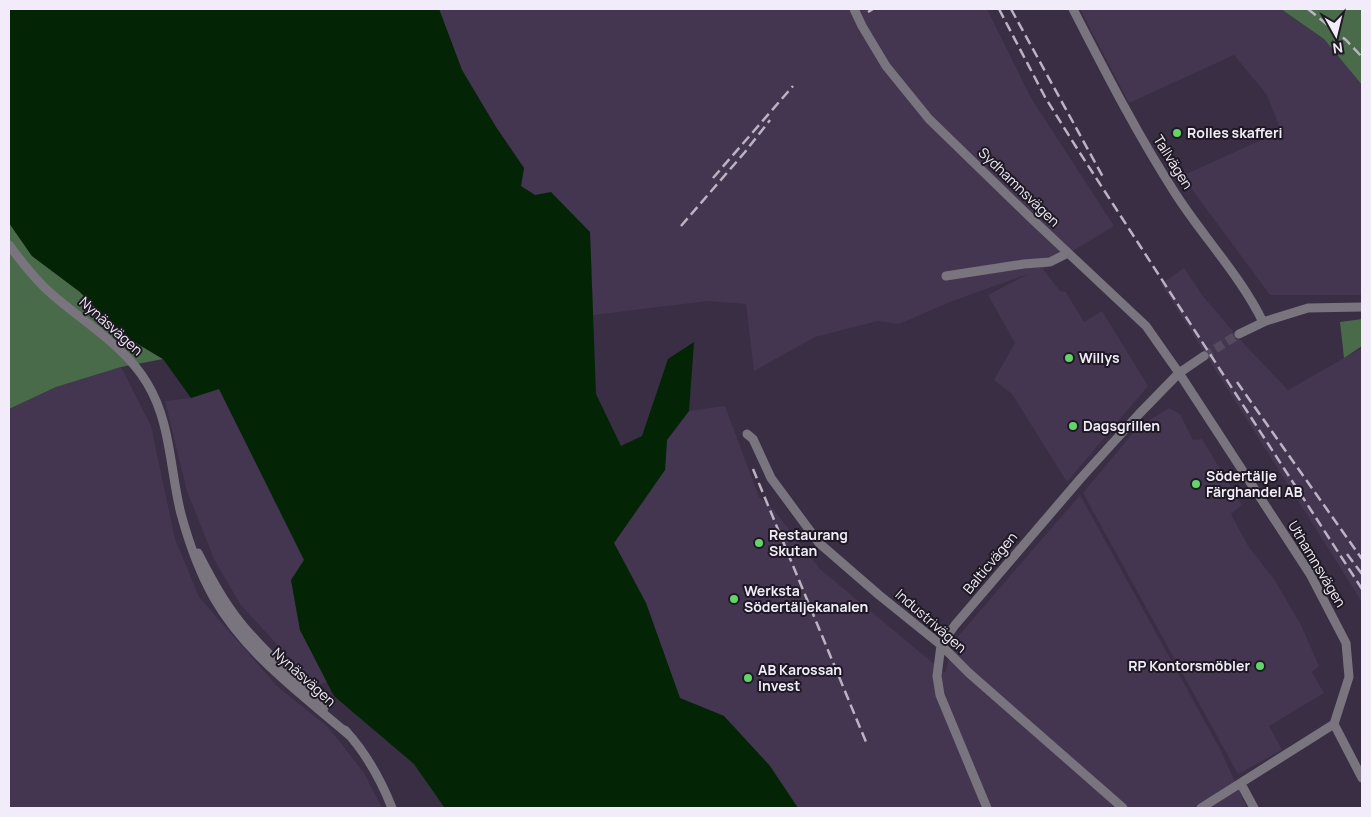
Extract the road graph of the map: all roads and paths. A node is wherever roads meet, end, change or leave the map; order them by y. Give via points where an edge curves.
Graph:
1 (854, 9) edge
2 (1073, 9) edge
3 (9, 245) edge
4 (1068, 252) junction
5 (946, 276) dead end
6 (1362, 307) edge
7 (1263, 322) junction
8 (1239, 334) tunnel mouth
9 (1204, 356) tunnel mouth
10 (1179, 373) junction
11 (747, 434) dead end
12 (941, 644) junction
13 (1334, 724) junction
14 (1362, 778) edge
15 (1241, 784) junction
16 (392, 808) edge
17 (987, 808) edge
18 (1123, 808) edge
19 (1201, 808) edge
20 (1254, 808) edge

1 - 4 street, Sydhamnsvägen via 886,66 929,119
2 - 7 street, Tallvägen via 1146,146 1175,193 1243,286
3 - 16 street, Nynäsvägen via 46,289 122,352 147,382 156,397 165,428 176,493 197,565 214,598 232,626 268,666 349,735 367,758
4 - 5 street via 1050,262
4 - 10 street, Sydhamnsvägen via 1146,326
6 - 7 street via 1308,308
7 - 8 street
9 - 10 street, Balticvägen
10 - 12 street, Balticvägen via 1081,478
10 - 13 street, Uthamnsvägen via 1310,574 1346,643 1349,677
11 - 12 street, Industrivägen via 775,484 819,543
12 - 17 street via 940,695
12 - 18 street, Industrivägen via 969,673
13 - 14 street
13 - 15 street
15 - 19 street
15 - 20 street

